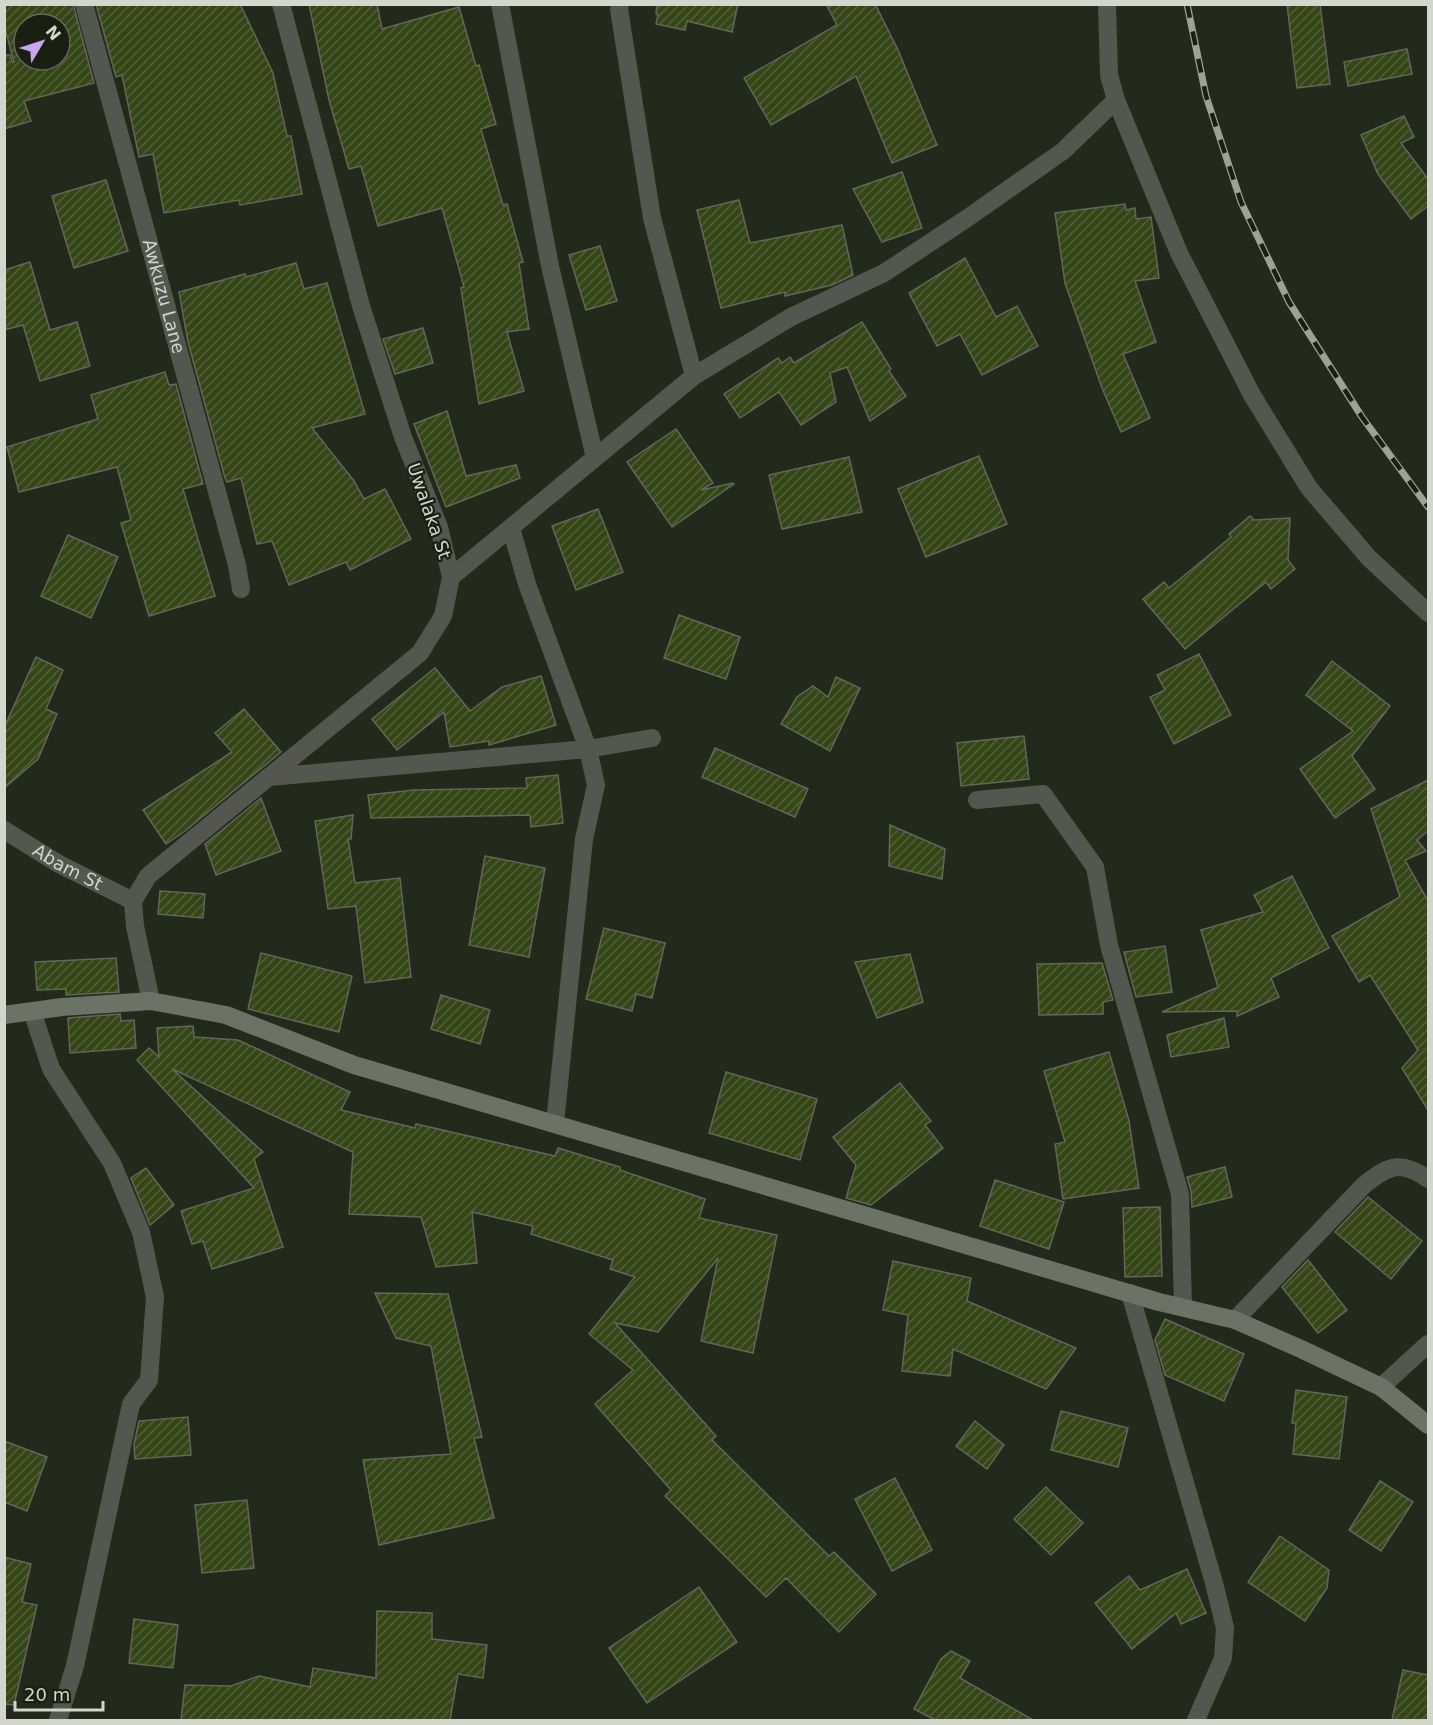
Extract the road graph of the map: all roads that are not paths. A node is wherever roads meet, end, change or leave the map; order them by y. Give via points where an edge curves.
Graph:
1 (84, 4) edge
2 (281, 4) edge
3 (500, 4) edge
4 (620, 4) edge
5 (1107, 4) edge
6 (1116, 100) junction
7 (694, 376) junction
8 (595, 458) junction
9 (511, 528) junction
10 (451, 577) junction
11 (241, 589) dead end
12 (1428, 613) edge
13 (652, 738) dead end
14 (588, 749) junction
15 (269, 777) junction
16 (977, 800) dead end
17 (4, 830) edge
18 (133, 901) junction
19 (151, 1001) junction
20 (32, 1011) junction
21 (4, 1015) edge
22 (555, 1123) junction
23 (1428, 1179) edge
24 (1130, 1293) junction
25 (1183, 1306) junction
26 (1235, 1320) junction
27 (1428, 1344) edge
28 (1381, 1387) junction
29 (1428, 1425) edge
30 (58, 1720) edge
31 (1196, 1720) edge

1 - 11 street, Awkuzu Lane
2 - 10 street, Uwalaka St via 361,306 403,437 439,526
3 - 8 street via 550,266
4 - 7 street via 652,218
5 - 6 street via 1109,75
6 - 7 street via 1063,151 894,267 791,317
6 - 12 street via 1179,253 1251,394 1309,488 1369,558
7 - 8 street
8 - 9 street
9 - 10 street
9 - 14 street via 527,584
10 - 15 street, Uwalaka St via 443,616 420,653
13 - 14 street
14 - 15 street
14 - 22 street via 596,785 584,839
15 - 18 street, Uwalaka St via 148,876
16 - 25 street via 1043,794 1095,867 1109,945 1180,1194
17 - 18 street, Abam St via 59,864
18 - 19 street
19 - 20 street
19 - 22 street via 226,1015 354,1065
20 - 21 street
20 - 30 street via 51,1069 112,1163 141,1232 155,1297 149,1380 131,1404 75,1666
22 - 24 street
23 - 26 street via 1414,1169 1383,1170
24 - 25 street
24 - 31 street via 1225,1628 1223,1658
25 - 26 street
26 - 28 street
27 - 28 street
28 - 29 street

